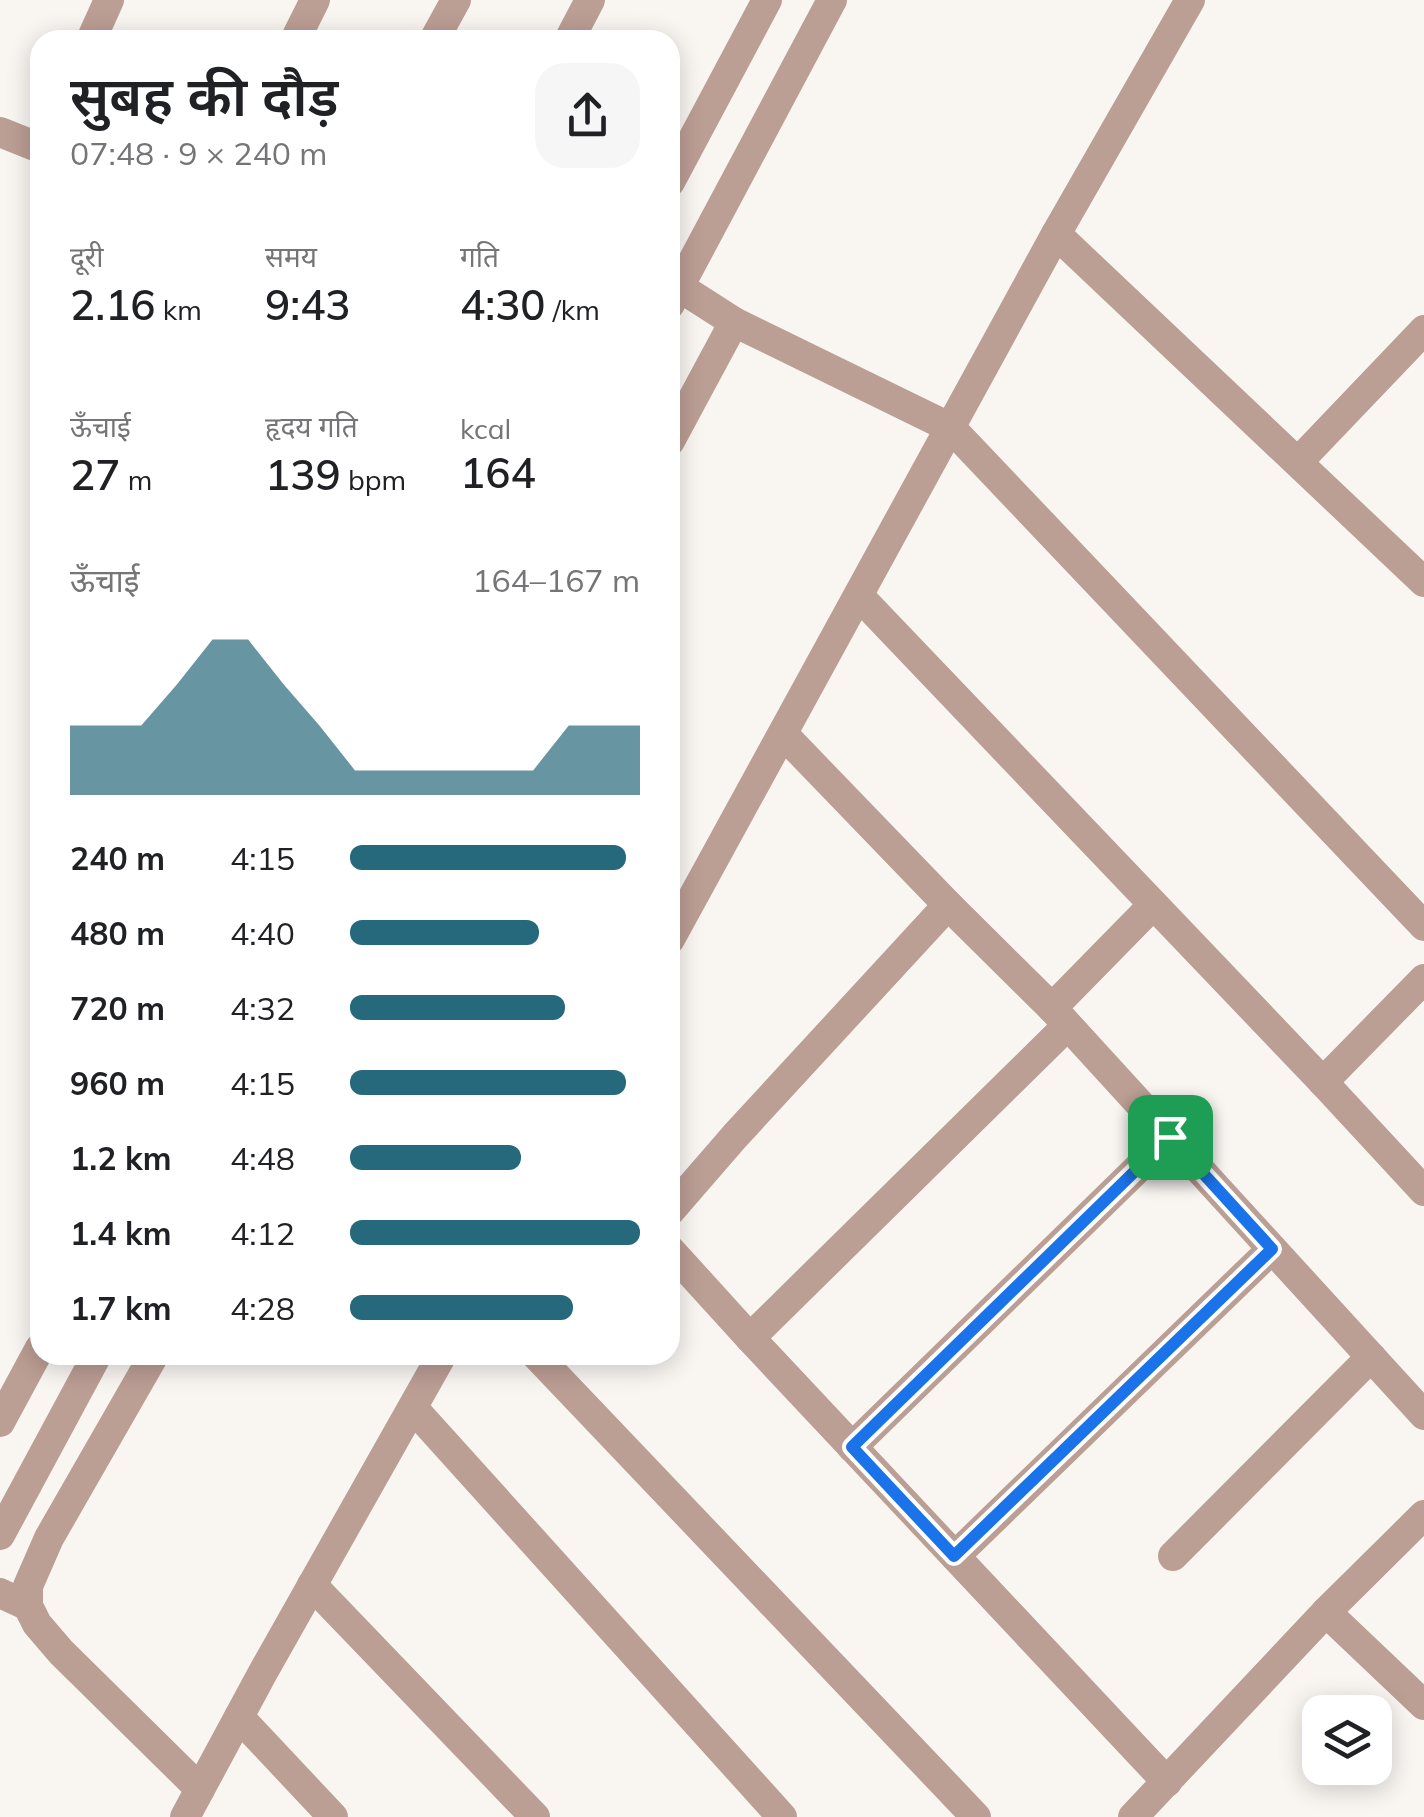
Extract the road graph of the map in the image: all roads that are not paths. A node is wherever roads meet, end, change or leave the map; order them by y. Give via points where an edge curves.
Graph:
1 (108, 0) edge
2 (316, 0) edge
3 (456, 0) edge
4 (590, 0) edge
5 (767, 0) edge
6 (832, 0) edge
7 (1190, 0) edge
8 (94, 30) edge
9 (300, 30) edge
10 (440, 30) edge
11 (574, 30) edge
12 (0, 132) edge
13 (30, 144) edge
14 (680, 163) edge
15 (1056, 234) junction
16 (680, 277) edge
17 (680, 294) edge
18 (734, 322) junction
19 (1424, 330) edge
20 (680, 422) edge
21 (951, 428) junction
22 (1298, 462) junction
23 (1418, 564) edge
24 (859, 596) junction
25 (783, 734) junction
26 (948, 905) junction
27 (1154, 905) junction
28 (680, 921) edge
29 (1424, 926) edge
30 (1424, 979) edge
31 (1060, 1017) junction
32 (1323, 1082) junction
33 (1170, 1137) junction
34 (1424, 1192) edge
35 (680, 1199) edge
36 (1272, 1249) junction
37 (680, 1261) edge
38 (750, 1338) junction
39 (1370, 1356) junction
40 (31, 1365) edge
41 (92, 1365) edge
42 (148, 1365) edge
43 (437, 1365) edge
44 (546, 1365) edge
45 (413, 1408) junction
46 (1424, 1415) edge
47 (0, 1422) edge
48 (852, 1447) junction
49 (1424, 1515) edge
50 (0, 1535) edge
51 (954, 1556) junction
52 (1172, 1556) dead end
53 (312, 1585) junction
54 (0, 1593) edge
55 (28, 1606) junction
56 (1326, 1612) junction
57 (1424, 1705) edge
58 (239, 1717) junction
59 (1167, 1782) junction
60 (200, 1790) junction
61 (185, 1817) edge
62 (333, 1817) edge
63 (536, 1817) edge
64 (782, 1817) edge
65 (976, 1817) edge
66 (1134, 1817) edge

1 - 8 street
2 - 9 street
3 - 10 street
4 - 11 street
5 - 14 street
6 - 16 street
7 - 15 street
12 - 13 street
15 - 21 street
15 - 22 street
17 - 18 street
18 - 20 street
18 - 21 street
19 - 22 street
21 - 24 street
21 - 29 street
22 - 23 street
24 - 25 street
24 - 27 street
25 - 26 street
25 - 28 street
26 - 31 street
26 - 35 street
27 - 31 street
27 - 32 street
30 - 32 street
31 - 33 street
31 - 38 street
32 - 34 street
33 - 36 street
33 - 48 street
36 - 39 street
36 - 51 street
37 - 38 street
38 - 48 street
39 - 46 street
39 - 52 street
40 - 47 street
41 - 50 street
42 - 55 street via 49,1538 28,1586
43 - 45 street
44 - 65 street
45 - 53 street
45 - 64 street
48 - 51 street
49 - 56 street
51 - 59 street
53 - 58 street
53 - 63 street
54 - 55 street
55 - 60 street via 61,1652
56 - 57 street
56 - 59 street
58 - 60 street
58 - 62 street
59 - 66 street
60 - 61 street

